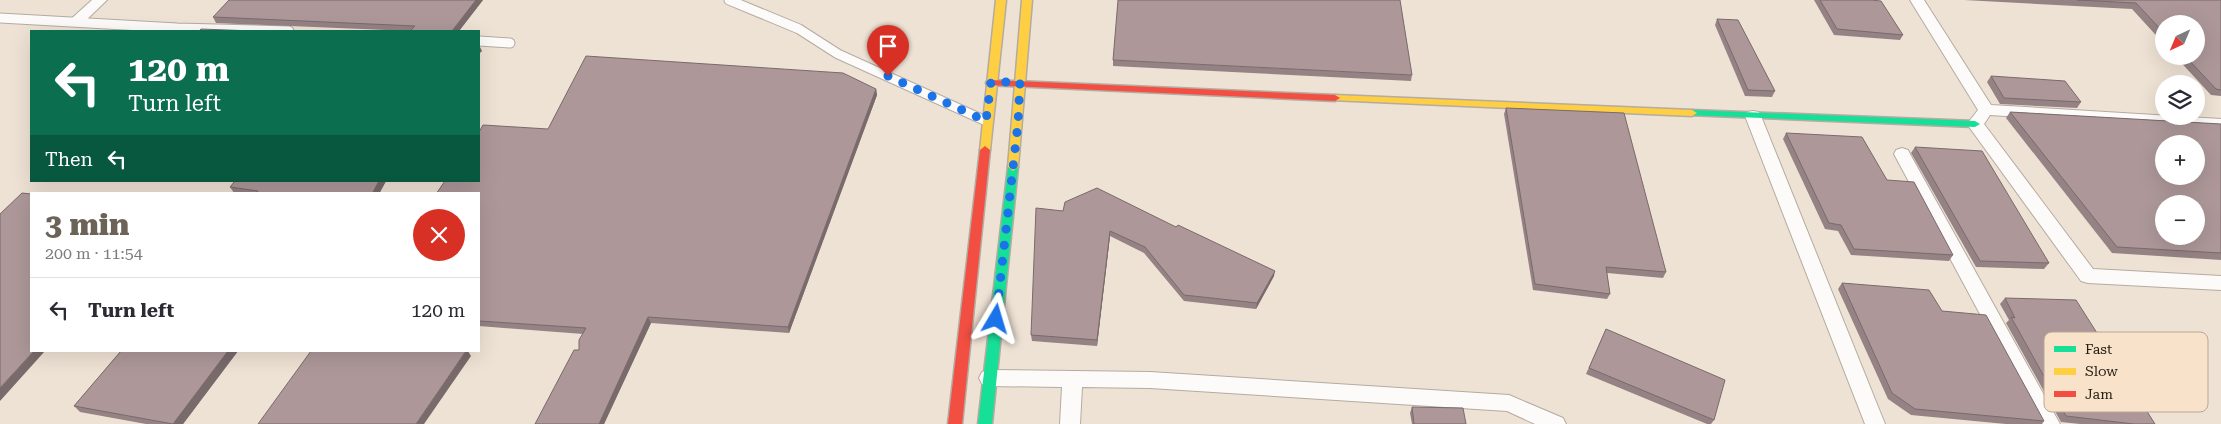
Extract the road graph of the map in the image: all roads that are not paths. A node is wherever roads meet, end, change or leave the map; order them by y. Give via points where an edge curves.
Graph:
1 (100, 0) edge
2 (729, 0) edge
3 (1001, 0) edge
4 (1027, 0) edge
5 (1917, 0) edge
6 (0, 18) edge
7 (76, 22) junction
8 (266, 30) edge
9 (480, 41) edge
10 (510, 43) dead end
11 (991, 82) junction
12 (1020, 82) junction
13 (1752, 116) junction
14 (1981, 117) junction
15 (986, 121) junction
16 (2221, 124) edge
17 (1902, 154) dead end
18 (2221, 283) edge
19 (989, 378) junction
20 (1072, 379) junction
21 (955, 424) edge
22 (985, 424) edge
23 (1070, 424) edge
24 (1556, 424) edge
25 (1875, 424) edge
26 (2050, 424) edge

1 - 7 street
2 - 15 lane via 799,29 838,54
3 - 11 main road
4 - 12 main road
5 - 14 street
6 - 7 lane
7 - 8 lane
9 - 10 lane
11 - 12 main road
11 - 15 main road
12 - 13 main road
12 - 19 main road
13 - 14 main road
13 - 25 street
14 - 16 street
14 - 18 street via 2088,276
15 - 21 main road
17 - 26 street
19 - 20 street
19 - 22 main road
20 - 23 street
20 - 24 street via 1150,380 1509,403

